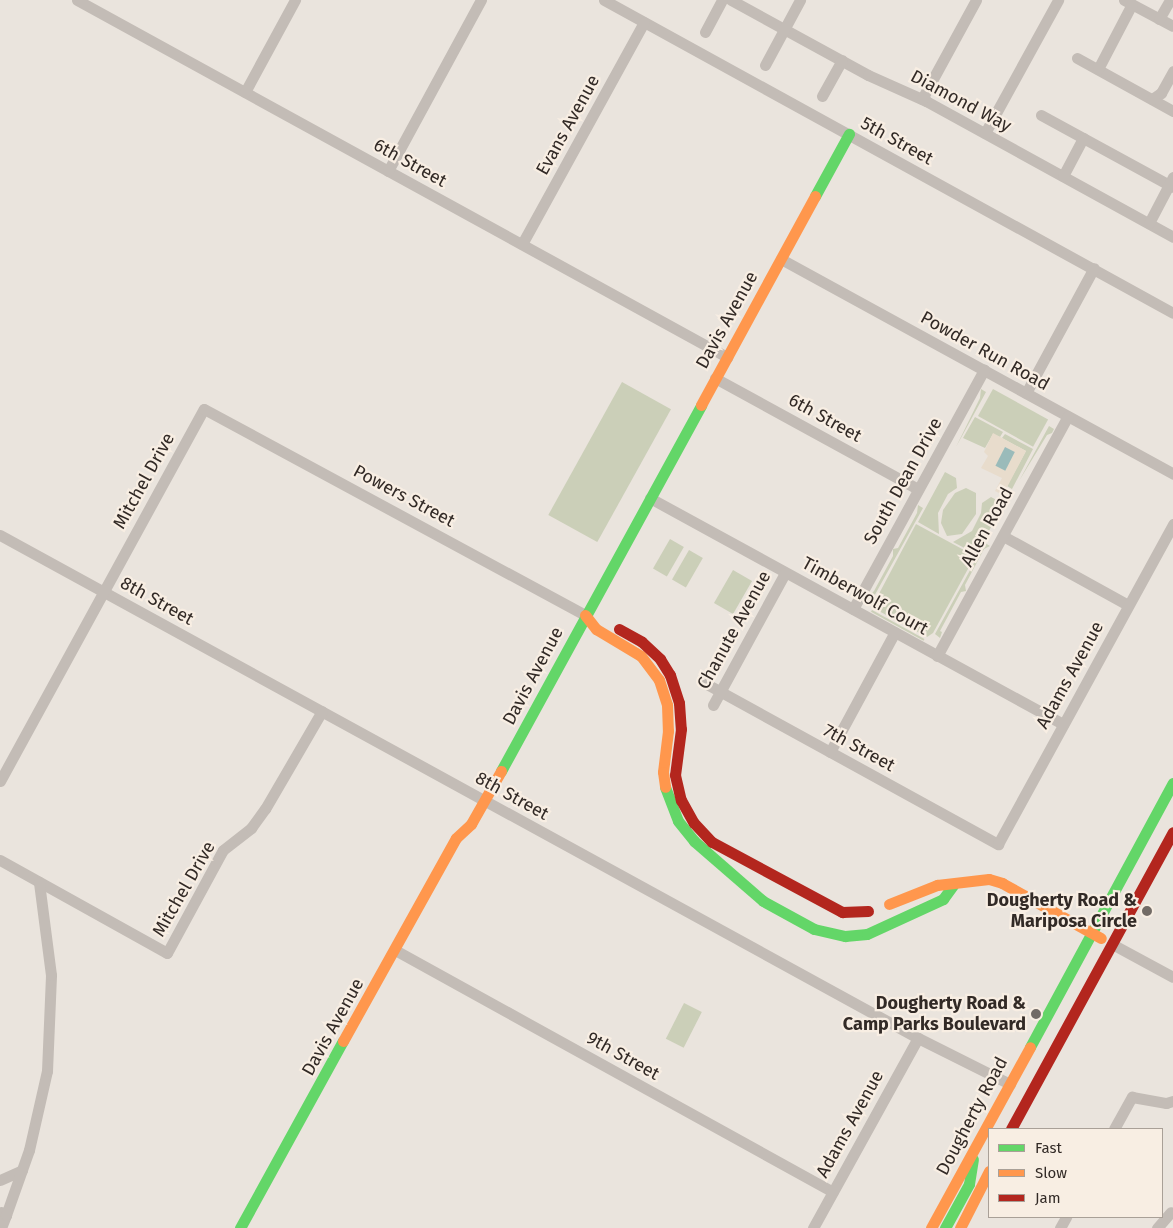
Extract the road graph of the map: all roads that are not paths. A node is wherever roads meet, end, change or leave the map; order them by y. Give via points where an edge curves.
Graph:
1 (77, 0) edge
2 (295, 0) edge
3 (481, 0) edge
4 (604, 0) edge
5 (722, 0) edge
6 (731, 0) edge
7 (800, 0) edge
8 (976, 0) edge
9 (1058, 0) edge
10 (1170, 0) edge
11 (1128, 2) edge
12 (1160, 19) junction
13 (644, 22) junction
14 (1173, 26) edge
15 (784, 29) junction
16 (705, 32) dead end
17 (1076, 58) dead end
18 (842, 60) junction
19 (765, 65) dead end
20 (1098, 69) junction
21 (1173, 71) edge
22 (245, 92) junction
23 (822, 96) dead end
24 (922, 99) junction
25 (1152, 99) junction
26 (1173, 111) edge
27 (1041, 115) dead end
28 (985, 133) junction
29 (849, 134) junction
30 (1083, 138) junction
31 (388, 171) junction
32 (1063, 176) junction
33 (1172, 183) edge
34 (1149, 223) junction
35 (1173, 237) edge
36 (522, 244) junction
37 (781, 258) junction
38 (1094, 268) junction
39 (1173, 313) edge
40 (727, 357) junction
41 (984, 370) junction
42 (715, 378) junction
43 (1026, 393) junction
44 (204, 409) joint
45 (1068, 416) junction
46 (1173, 474) edge
47 (918, 489) junction
48 (650, 498) junction
49 (1173, 524) edge
50 (0, 535) edge
51 (1003, 536) junction
52 (785, 572) junction
53 (103, 592) junction
54 (1128, 605) junction
55 (852, 609) junction
56 (585, 615) junction
57 (895, 632) junction
58 (937, 656) junction
59 (703, 682) dead end
60 (720, 692) junction
61 (713, 705) dead end
62 (322, 711) junction
63 (1063, 724) junction
64 (830, 752) junction
65 (0, 781) edge
66 (1173, 783) edge
67 (486, 801) junction
68 (1173, 832) edge
69 (998, 844) joint
70 (0, 860) edge
71 (39, 882) junction
72 (953, 885) junction
73 (889, 904) dead end
74 (868, 911) dead end
75 (1092, 932) junction
76 (1112, 944) junction
77 (395, 950) junction
78 (1173, 977) edge
79 (918, 1038) junction
80 (1010, 1084) junction
81 (1173, 1101) edge
82 (1012, 1128) edge
83 (1115, 1128) edge
84 (973, 1151) junction
85 (22, 1170) junction
86 (988, 1173) edge
87 (0, 1180) edge
88 (834, 1192) junction
89 (1169, 1211) edge
90 (3, 1213) edge
91 (1, 1228) edge
92 (240, 1228) edge
93 (813, 1228) edge
94 (931, 1228) edge
95 (945, 1228) edge
96 (960, 1228) edge
97 (1157, 1228) edge

1 - 22 street, 6th Street
2 - 22 street
3 - 31 street
4 - 13 street, 5th Street
5 - 16 street
6 - 15 street, Diamond Way
7 - 15 street
8 - 24 street
9 - 28 street
10 - 12 street
11 - 12 street
11 - 20 street
12 - 14 street
13 - 29 street, 5th Street
13 - 36 street, Evans Avenue
15 - 18 street, Diamond Way
15 - 19 street
17 - 20 street
18 - 23 street
18 - 24 street, Diamond Way
20 - 25 street
21 - 25 street via 1161,93
22 - 31 street, 6th Street
24 - 28 street, Diamond Way
25 - 26 street
27 - 30 street
28 - 32 street, Diamond Way
29 - 37 street, Davis Avenue
29 - 38 street, 5th Street
30 - 32 street
30 - 33 street
31 - 36 street, 6th Street
32 - 34 street, Diamond Way
33 - 34 street
34 - 35 street, Diamond Way
36 - 40 street, 6th Street
37 - 40 street, Davis Avenue
37 - 41 street, Powder Run Road
38 - 39 street, 5th Street
38 - 43 street
40 - 42 street, Davis Avenue
41 - 43 street, Powder Run Road
41 - 47 street, South Dean Drive
42 - 47 street, 6th Street
42 - 48 street, Davis Avenue
43 - 45 street, Powder Run Road
44 - 53 street, Mitchel Drive
44 - 56 street, Powers Street
45 - 46 street, Powder Run Road
45 - 51 street, Allen Road
47 - 55 street, South Dean Drive
48 - 52 street, Timberwolf Court
48 - 56 street, Davis Avenue
49 - 54 street, Adams Avenue
50 - 53 street, 8th Street
51 - 54 street
51 - 58 street, Allen Road
52 - 55 street, Timberwolf Court
52 - 60 street, Chanute Avenue
53 - 62 street, 8th Street
53 - 65 street, Mitchel Drive
54 - 63 street, Adams Avenue
55 - 57 street, Timberwolf Court
56 - 67 street, Davis Avenue
56 - 72 street via 596,629 641,656 659,680 667,705 664,780 667,797 678,821 694,841 763,901 814,929 845,936 867,934 943,899
56 - 74 street via 599,618 642,642 660,658 670,675 679,702 681,729 676,775 681,800 694,823 712,842 842,912
57 - 58 street, Timberwolf Court
57 - 64 street
58 - 63 street, Timberwolf Court
59 - 60 street, 7th Street
60 - 61 street, Chanute Avenue
60 - 64 street, 7th Street
62 - 67 street, 8th Street
62 - 71 street, Mitchel Drive via 252,828 223,850 167,953
63 - 69 street, Adams Avenue
64 - 69 street, 7th Street
66 - 75 street, Dougherty Road
67 - 77 street, Davis Avenue via 471,824 456,838
67 - 79 street, 8th Street
68 - 76 street
70 - 71 street, Mitchel Drive
71 - 85 street via 46,916 50,975 49,1034 39,1112
72 - 73 street via 937,885
72 - 75 street via 989,880 1002,883
75 - 76 street
75 - 80 street, Dougherty Road
76 - 78 street
76 - 82 street
77 - 88 street, 9th Street
77 - 92 street, Davis Avenue
79 - 80 street, 8th Street
79 - 88 street, Adams Avenue
80 - 84 street, Dougherty Road
81 - 83 street via 1166,1103 1132,1097
84 - 94 street, Dougherty Road
84 - 95 street via 969,1184
85 - 87 street
85 - 90 street
86 - 96 street
88 - 93 street, Adams Avenue
89 - 97 street
90 - 91 street

